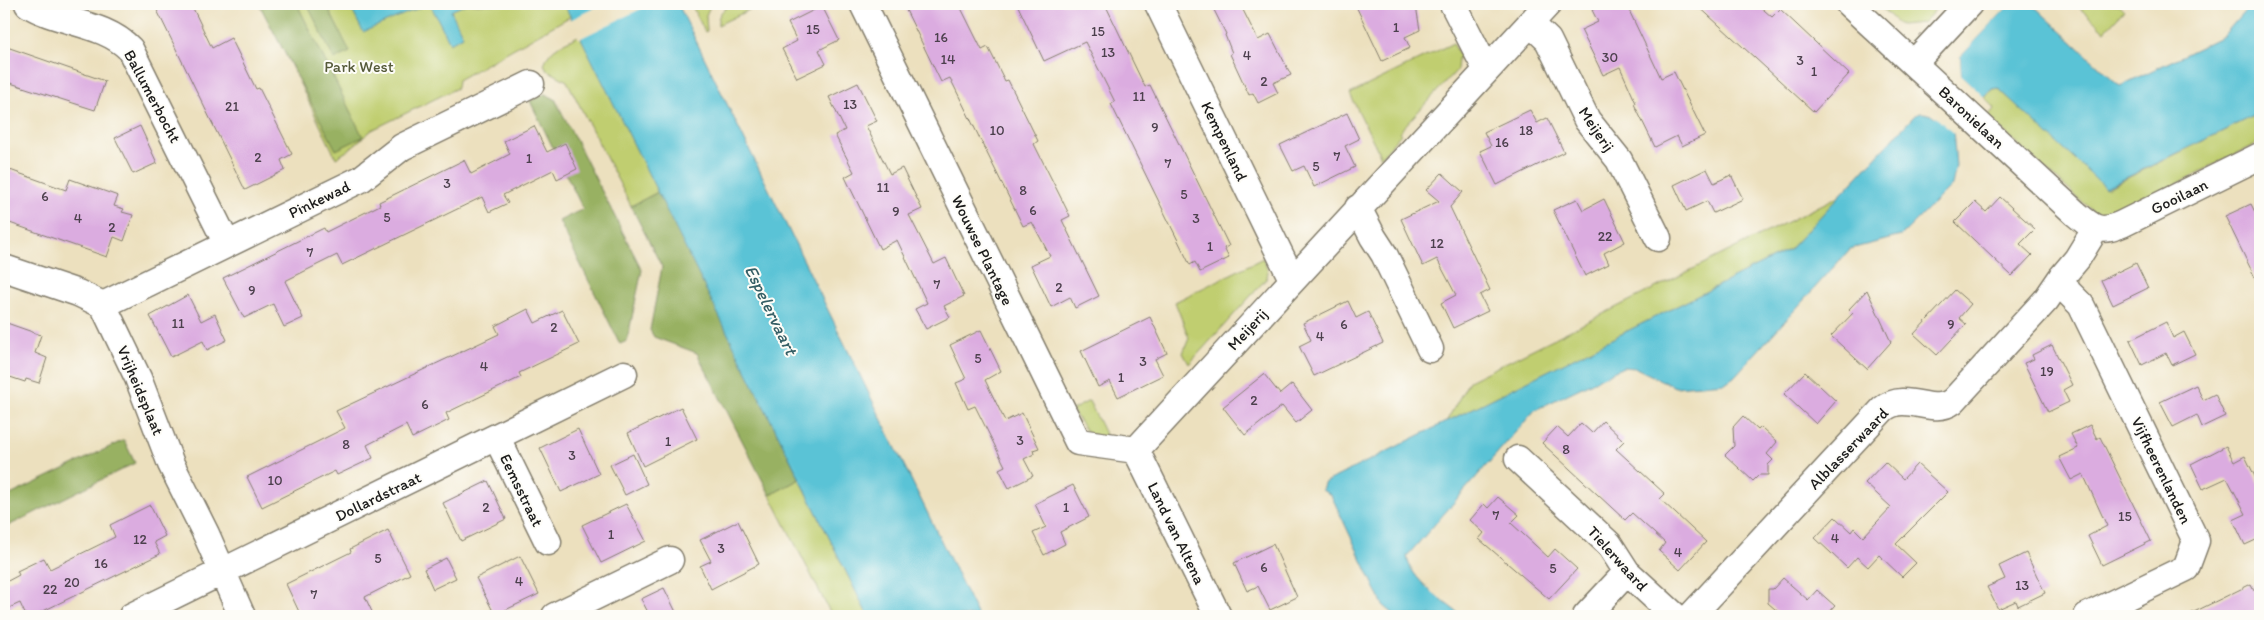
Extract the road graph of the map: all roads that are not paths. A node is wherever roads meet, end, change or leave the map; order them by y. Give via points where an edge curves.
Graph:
1 (28, 4) edge
2 (863, 4) edge
3 (1158, 4) edge
4 (1454, 4) edge
5 (1548, 4) edge
6 (1849, 4) edge
7 (1969, 4) edge
8 (1530, 23) junction
9 (1914, 64) junction
10 (1486, 69) junction
11 (531, 84) dead end
12 (2260, 156) edge
13 (1358, 208) junction
14 (2096, 228) junction
15 (1658, 238) dead end
16 (227, 244) junction
17 (4, 268) edge
18 (2061, 278) junction
19 (1292, 279) junction
20 (103, 305) junction
21 (1430, 349) dead end
22 (624, 374) dead end
23 (497, 438) junction
24 (1136, 450) junction
25 (1518, 459) dead end
26 (548, 542) dead end
27 (670, 560) dead end
28 (222, 572) junction
29 (1627, 572) junction
30 (588, 609) edge
31 (132, 616) edge
32 (242, 616) edge
33 (555, 616) edge
34 (1218, 616) edge
35 (1586, 616) edge
36 (1675, 616) edge
37 (1691, 616) edge
38 (2088, 616) edge

1 - 16 street, Ballumerbocht via 104,33 130,49
2 - 24 street, Wouwse Plantage via 1078,442
3 - 19 street, Kempenland
4 - 10 street
5 - 8 street, Meijerij
6 - 9 street, Baronielaan
7 - 9 street
8 - 10 street, Meijerij
8 - 15 street, Meijerij via 1548,40 1587,120 1619,160
9 - 14 street, Baronielaan via 2075,213
10 - 13 street, Meijerij
11 - 16 street, Pinkewad via 402,147 361,179
12 - 14 street, Gooilaan via 2122,224 2105,230
13 - 19 street, Meijerij
13 - 21 street
14 - 18 street, Alblasserwaard
16 - 20 street, Pinkewad
17 - 20 street
18 - 37 street, Alblasserwaard via 2046,300 1950,404 1934,406 1901,401 1886,406 1878,413
18 - 38 street, Vijfheerenlanden via 2068,292 2081,305 2196,541 2186,568
19 - 24 street, Meijerij
20 - 28 street, Vrijheidsplaat via 138,378 171,464
22 - 23 street, Dollardstraat
23 - 26 street, Eemsstraat
23 - 28 street, Dollardstraat
24 - 34 street, Land van Altena
25 - 29 street, Tielerwaard via 1609,544
27 - 30 street
28 - 31 street, Dollardstraat
28 - 32 street, Vrijheidsplaat
29 - 35 street
29 - 36 street, Tielerwaard
30 - 33 street

